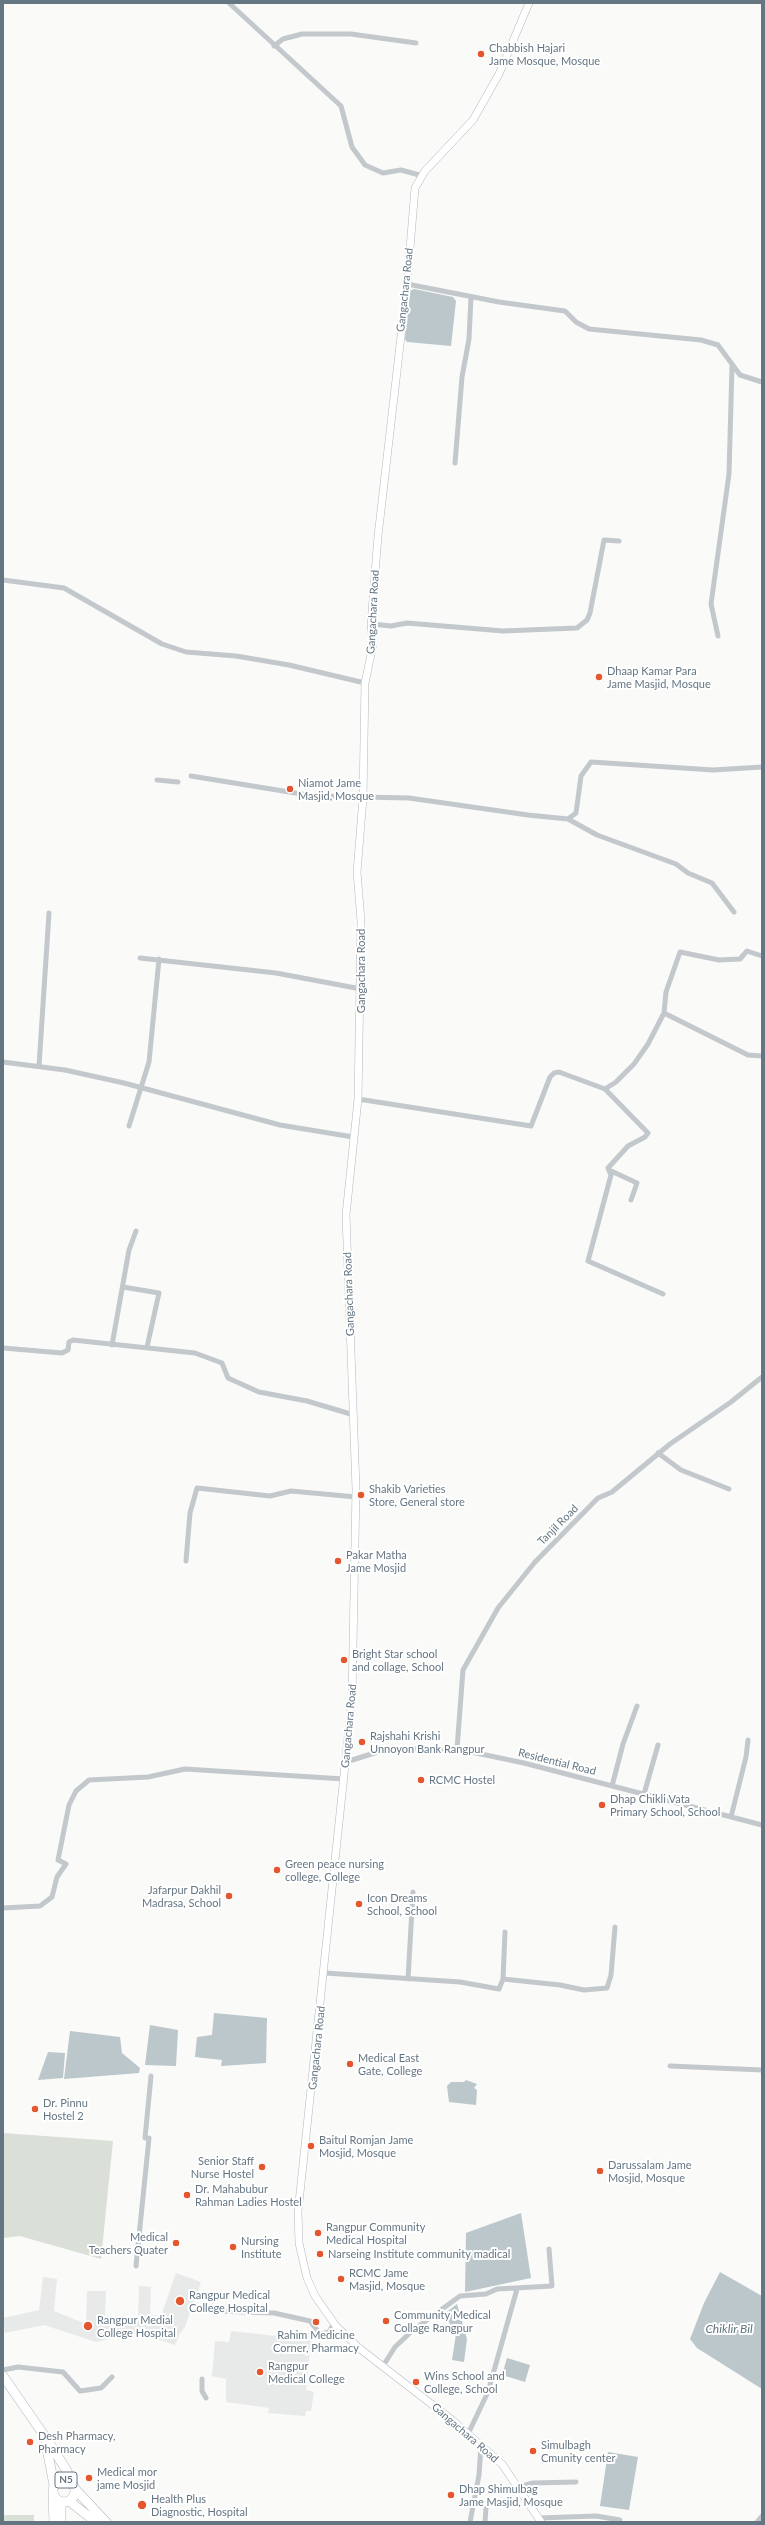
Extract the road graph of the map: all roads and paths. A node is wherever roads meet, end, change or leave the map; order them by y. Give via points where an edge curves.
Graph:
1 (229, 3) edge
2 (529, 3) edge
3 (416, 43) dead end
4 (274, 46) junction
5 (423, 176) junction
6 (407, 284) junction
7 (471, 297) junction
8 (732, 366) junction
9 (762, 382) edge
10 (455, 463) dead end
11 (618, 541) dead end
12 (3, 580) edge
13 (370, 624) junction
14 (718, 636) dead end
15 (365, 684) junction
16 (762, 768) edge
17 (191, 776) dead end
18 (156, 780) dead end
19 (178, 782) dead end
20 (363, 798) junction
21 (568, 819) junction
22 (734, 912) dead end
23 (49, 913) dead end
24 (762, 956) edge
25 (140, 958) dead end
26 (160, 959) junction
27 (361, 989) junction
28 (664, 1013) junction
29 (762, 1056) edge
30 (3, 1062) edge
31 (39, 1066) junction
32 (140, 1088) junction
33 (605, 1089) junction
34 (358, 1099) junction
35 (129, 1126) dead end
36 (354, 1137) junction
37 (608, 1170) junction
38 (631, 1200) dead end
39 (136, 1231) dead end
40 (123, 1286) junction
41 (663, 1294) dead end
42 (112, 1345) junction
43 (147, 1347) junction
44 (3, 1348) edge
45 (762, 1377) edge
46 (354, 1416) junction
47 (658, 1453) junction
48 (729, 1490) dead end
49 (356, 1497) junction
50 (186, 1561) dead end
51 (637, 1706) dead end
52 (748, 1740) dead end
53 (658, 1745) dead end
54 (457, 1749) junction
55 (346, 1762) junction
56 (344, 1779) junction
57 (612, 1786) junction
58 (644, 1794) junction
59 (731, 1817) junction
60 (762, 1825) edge
61 (413, 1892) dead end
62 (3, 1908) edge
63 (614, 1927) dead end
64 (505, 1932) dead end
65 (325, 1973) junction
66 (502, 1979) junction
67 (408, 1980) junction
68 (670, 2066) dead end
69 (762, 2070) edge
70 (150, 2076) dead end
71 (549, 2249) dead end
72 (136, 2266) dead end
73 (517, 2289) junction
74 (216, 2311) dead end
75 (334, 2323) junction
76 (384, 2366) junction
77 (3, 2370) edge
78 (3, 2376) edge
79 (112, 2377) dead end
80 (202, 2379) dead end
81 (206, 2398) dead end
82 (42, 2431) junction
83 (468, 2434) junction
84 (482, 2446) junction
85 (576, 2482) dead end
86 (54, 2485) junction
87 (73, 2485) junction
88 (518, 2487) junction
89 (53, 2495) junction
90 (65, 2502) junction
91 (486, 2508) dead end
92 (762, 2516) edge
93 (540, 2520) edge
94 (620, 2520) dead end
95 (54, 2522) edge
96 (61, 2522) edge
97 (96, 2522) edge
98 (106, 2522) edge
99 (470, 2522) edge
100 (485, 2522) edge
101 (757, 2522) edge

1 - 4 street
2 - 5 main road, Gangachara Road via 500,74 473,120
3 - 4 street via 351,34 302,34 283,39
4 - 5 street via 341,106 352,147 365,164 383,173 401,170
5 - 6 main road, Gangachara Road via 415,188
6 - 7 street
6 - 13 main road, Gangachara Road
7 - 8 street via 565,311 576,322 589,329 701,340 718,345
7 - 10 street via 469,339 462,377
8 - 9 street via 740,375
8 - 14 street via 729,474 711,604
11 - 13 street via 604,540 590,613 587,620 577,628 503,631 407,623 391,626
12 - 15 street via 64,588 162,644 186,652 236,656 289,665
13 - 15 main road, Gangachara Road via 373,646
15 - 20 main road, Gangachara Road
16 - 21 street via 713,770 591,762 581,776 576,813
17 - 20 street via 314,796
18 - 19 street
20 - 21 street via 409,798
20 - 27 main road, Gangachara Road via 357,872 361,921
21 - 22 street via 597,835 676,864 688,873 712,883
23 - 31 street
24 - 28 street via 747,951 740,959 719,960 680,952 666,992
25 - 26 street
26 - 27 street via 276,973
26 - 32 street via 149,1062
27 - 34 main road, Gangachara Road
28 - 29 street via 748,1055
28 - 33 street via 634,1064
30 - 31 street
31 - 32 street
32 - 35 street
32 - 36 street via 280,1125
33 - 34 street via 559,1072 554,1073 550,1077 534,1123 527,1127
33 - 37 street via 648,1132 645,1137 628,1146
34 - 36 main road, Gangachara Road
36 - 46 main road, Gangachara Road via 346,1215
37 - 38 street via 637,1183
37 - 41 street via 611,1175 588,1261
39 - 40 street via 129,1250
40 - 42 street
40 - 43 street via 159,1293
42 - 43 street
42 - 44 street via 70,1340 68,1350 62,1353
43 - 46 street via 195,1353 222,1363 228,1378 259,1392 308,1401
45 - 47 street, Tanjil Road
46 - 49 main road, Gangachara Road
47 - 48 street via 681,1470
47 - 54 street, Tanjil Road via 612,1492 598,1498 535,1562 498,1608 464,1670
49 - 50 street via 291,1491 270,1496 198,1488 190,1513
49 - 55 main road, Gangachara Road via 354,1643
51 - 57 street via 623,1744
52 - 59 street
53 - 58 street
54 - 55 street, Residential Road via 387,1749
54 - 57 street, Residential Road
55 - 56 main road, Gangachara Road
56 - 62 street via 185,1769 148,1777 89,1780 76,1791 69,1805 58,1860 66,1864 57,1877 52,1897 40,1906
56 - 65 main road, Gangachara Road
57 - 58 street, Residential Road
58 - 59 street, Residential Road
59 - 60 street, Residential Road
61 - 67 street
63 - 66 street via 611,1975 607,1988 584,1990
64 - 66 street
65 - 67 street
65 - 75 main road, Gangachara Road via 298,2228 307,2278 315,2296
66 - 67 street via 499,1989 460,1982
68 - 69 street
70 - 72 street
71 - 73 street via 552,2286
73 - 76 street via 497,2289 486,2294 460,2296 451,2301 412,2331
73 - 83 street via 488,2392
74 - 75 street via 274,2313 310,2321 320,2334 329,2332
75 - 76 main road, Gangachara Road via 359,2348
76 - 83 main road, Gangachara Road
77 - 79 street via 18,2367 63,2372 80,2391 100,2388
78 - 82 highway, N5
80 - 81 street via 202,2391
82 - 86 highway, N5
82 - 87 highway
83 - 84 main road, Gangachara Road
84 - 88 main road, Gangachara Road via 502,2464
84 - 99 street
85 - 88 street via 533,2483
86 - 87 highway, N5 via 61,2480
86 - 89 highway, N5
87 - 90 highway, N5 via 75,2494
87 - 98 highway
88 - 93 main road, Gangachara Road
89 - 90 highway, N5
89 - 95 highway, N5
90 - 96 highway, N5
90 - 97 highway
91 - 100 street
92 - 101 street
93 - 94 street via 596,2516

